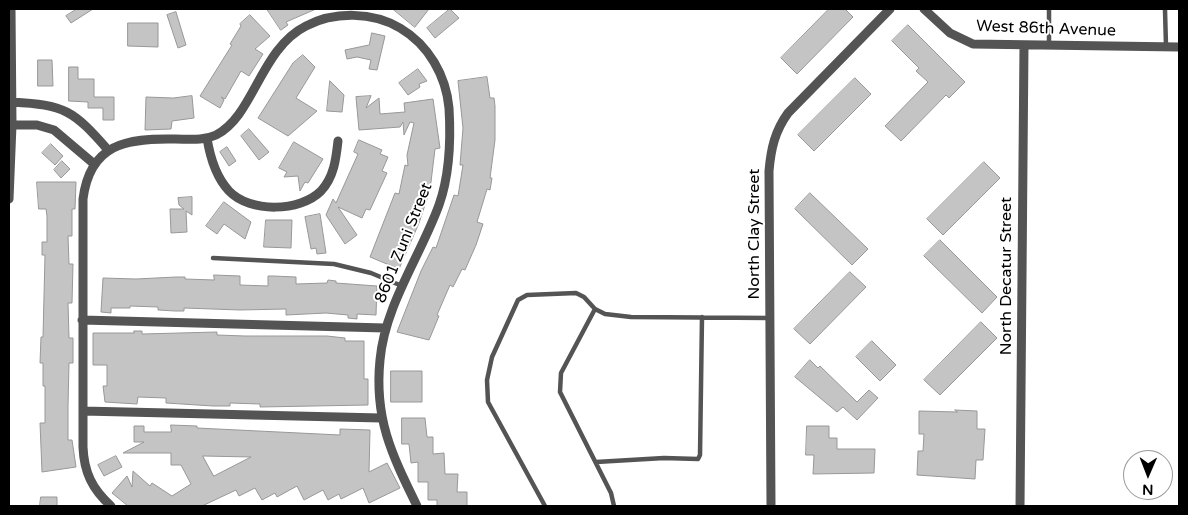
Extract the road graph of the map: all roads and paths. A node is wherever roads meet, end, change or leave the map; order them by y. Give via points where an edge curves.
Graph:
1 (11, 9) edge
2 (890, 9) edge
3 (924, 9) edge
4 (1049, 9) edge
5 (1165, 10) dead end
6 (351, 12) edge
7 (1024, 45) junction
8 (1049, 46) junction
9 (1166, 47) junction
10 (1179, 47) edge
11 (12, 102) junction
12 (12, 125) junction
13 (207, 138) junction
14 (338, 141) dead end
15 (108, 150) junction
16 (93, 163) junction
17 (9, 198) edge
18 (213, 258) dead end
19 (403, 286) junction
20 (595, 309) junction
21 (702, 317) junction
22 (770, 318) junction
23 (82, 320) junction
24 (385, 328) junction
25 (83, 411) junction
26 (381, 418) junction
27 (596, 462) junction
28 (111, 506) edge
29 (417, 506) edge
30 (544, 506) edge
31 (614, 506) edge
32 (771, 506) edge
33 (1020, 506) edge

1 - 11 street
2 - 22 street, North Clay Street via 788,113 776,131 769,171
3 - 7 street, West 86th Avenue via 950,33 967,42
4 - 8 lane
5 - 9 lane
6 - 13 street, 8601 Zuni Street via 307,25 284,42 232,121 219,134
6 - 19 street, 8601 Zuni Street via 386,22 415,38 439,69 448,101 450,145 444,186
7 - 8 street, West 86th Avenue
7 - 33 street, North Decatur Street
8 - 9 street, West 86th Avenue
9 - 10 street, West 86th Avenue
11 - 12 street
11 - 15 street via 48,104 70,112
12 - 16 street via 37,125 54,130
12 - 17 street
13 - 14 street via 217,173 228,191 249,204 276,207 295,204 321,190 334,167
13 - 15 street, 8601 Zuni Street via 135,141
15 - 16 street, 8601 Zuni Street
16 - 23 street via 83,199
18 - 19 lane via 334,264 372,273
19 - 24 street, 8601 Zuni Street
20 - 21 lane via 605,314 632,317
20 - 27 lane via 561,373 559,384 560,392
20 - 30 lane via 576,293 527,295 518,300 492,356 487,380 488,402
21 - 22 lane
21 - 27 lane via 698,459
22 - 32 street, North Clay Street
23 - 24 street, 8601 Zuni Street
23 - 25 street
24 - 26 street, 8601 Zuni Street via 380,360
25 - 26 street
25 - 28 street via 85,470 92,485
26 - 29 street, 8601 Zuni Street
27 - 31 lane

